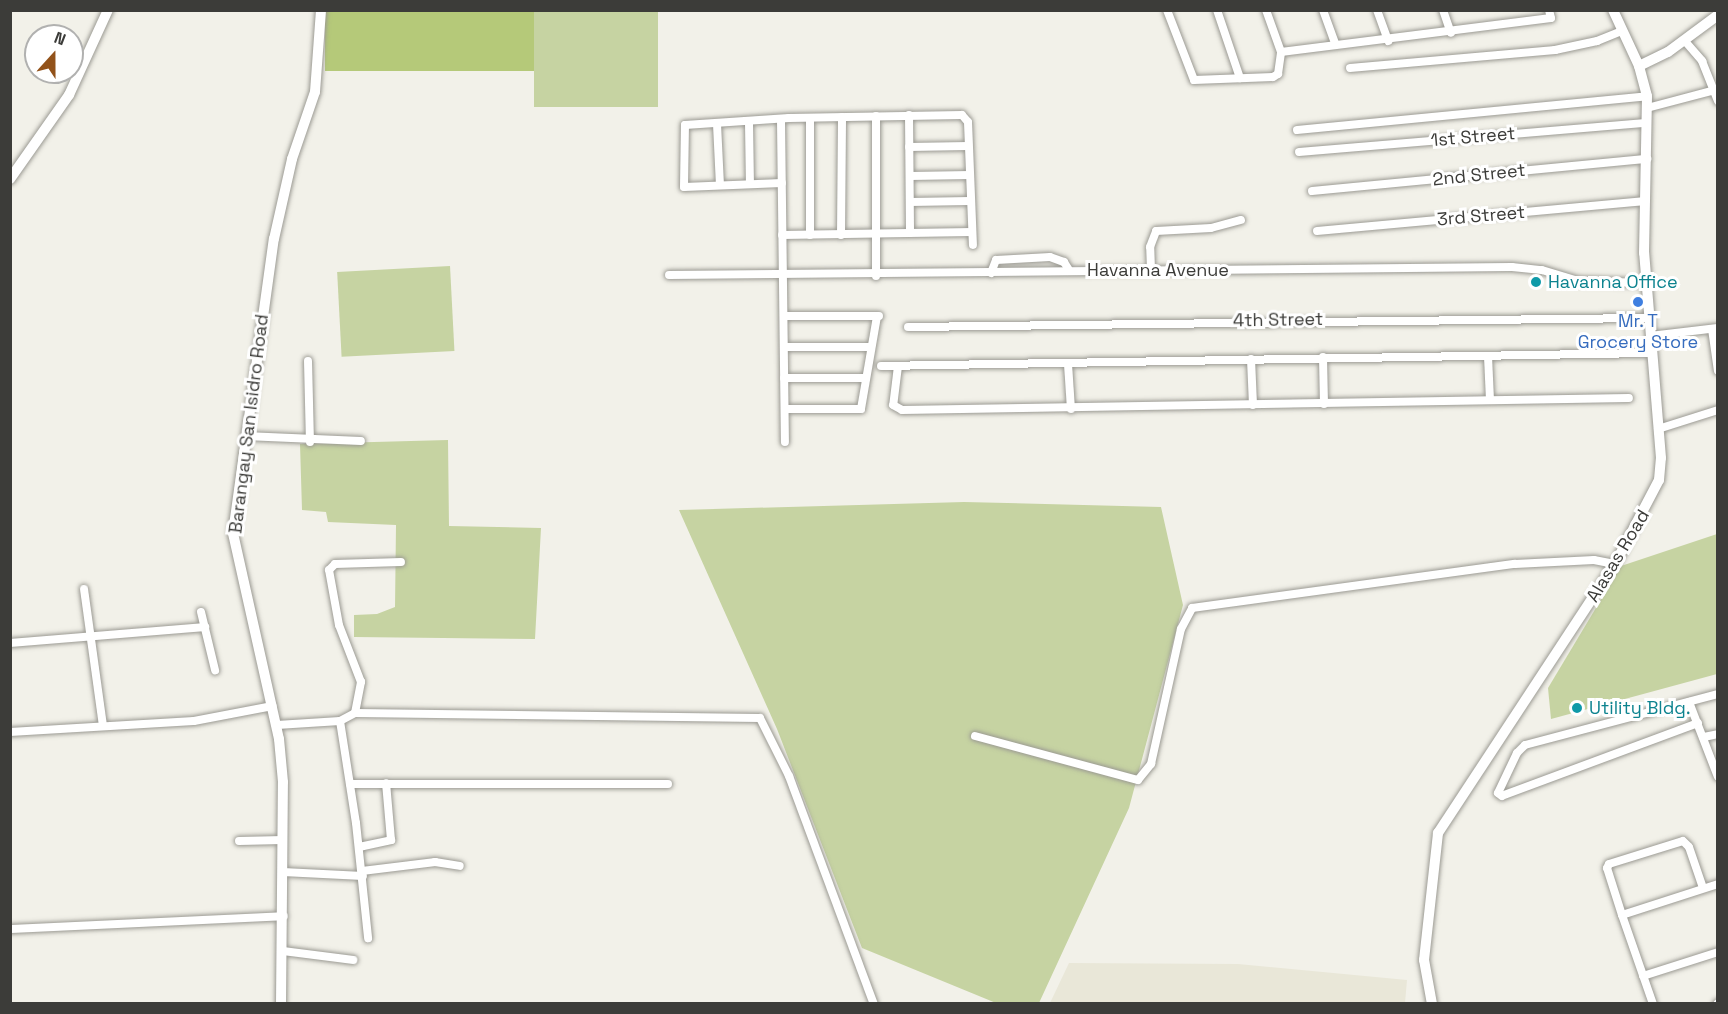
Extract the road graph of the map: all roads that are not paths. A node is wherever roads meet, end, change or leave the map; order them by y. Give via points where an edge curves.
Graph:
1 (108, 10) edge
2 (321, 10) edge
3 (1167, 10) edge
4 (1217, 10) edge
5 (1266, 10) edge
6 (1323, 10) edge
7 (1377, 10) edge
8 (1443, 10) edge
9 (1549, 10) edge
10 (1612, 10) edge
11 (1718, 15) edge
12 (1622, 31) junction
13 (1451, 33) junction
14 (1684, 40) junction
15 (1388, 41) junction
16 (1336, 45) junction
17 (1281, 52) junction
18 (1639, 66) junction
19 (1350, 68) dead end
20 (1240, 78) junction
21 (1715, 90) junction
22 (1647, 96) junction
23 (1718, 101) edge
24 (1647, 108) junction
25 (909, 115) junction
26 (876, 116) junction
27 (842, 117) junction
28 (810, 118) junction
29 (781, 121) junction
30 (749, 123) junction
31 (1646, 123) junction
32 (717, 124) junction
33 (1297, 130) dead end
34 (968, 146) junction
35 (909, 147) junction
36 (1299, 152) dead end
37 (1647, 159) junction
38 (970, 175) junction
39 (910, 176) junction
40 (10, 179) edge
41 (782, 183) junction
42 (750, 184) junction
43 (720, 186) junction
44 (1312, 191) dead end
45 (970, 201) junction
46 (1646, 201) junction
47 (910, 202) junction
48 (1241, 220) dead end
49 (1317, 231) dead end
50 (972, 232) junction
51 (876, 233) junction
52 (910, 234) junction
53 (782, 235) junction
54 (810, 235) junction
55 (841, 235) junction
56 (973, 245) dead end
57 (1069, 270) junction
58 (1151, 270) junction
59 (991, 273) junction
60 (669, 275) dead end
61 (782, 276) junction
62 (876, 276) junction
63 (1646, 283) junction
64 (784, 316) junction
65 (1649, 318) junction
66 (908, 327) dead end
67 (1715, 328) edge
68 (1650, 336) junction
69 (784, 347) junction
70 (871, 347) junction
71 (1652, 353) junction
72 (1488, 356) junction
73 (1323, 357) junction
74 (1251, 359) junction
75 (308, 361) dead end
76 (1068, 364) junction
77 (880, 366) dead end
78 (898, 366) junction
79 (1718, 371) edge
80 (784, 378) junction
81 (866, 378) junction
82 (1629, 398) dead end
83 (1490, 400) junction
84 (1324, 404) junction
85 (1253, 405) junction
86 (785, 409) junction
87 (1071, 409) junction
88 (1718, 410) edge
89 (1658, 429) junction
90 (245, 436) junction
91 (361, 441) dead end
92 (310, 442) junction
93 (785, 442) dead end
94 (401, 562) dead end
95 (1615, 564) junction
96 (84, 589) dead end
97 (201, 612) dead end
98 (205, 627) junction
99 (90, 636) junction
100 (10, 643) edge
101 (215, 670) dead end
102 (1718, 694) edge
103 (1689, 702) junction
104 (273, 706) junction
105 (355, 713) junction
106 (340, 721) junction
107 (1698, 723) junction
108 (277, 725) junction
109 (103, 726) junction
110 (10, 732) edge
111 (1718, 734) edge
112 (975, 736) dead end
113 (1704, 737) junction
114 (1718, 777) edge
115 (386, 783) junction
116 (668, 783) dead end
117 (350, 784) junction
118 (283, 840) junction
119 (239, 841) dead end
120 (359, 848) junction
121 (460, 866) dead end
122 (284, 872) junction
123 (363, 873) junction
124 (1718, 884) edge
125 (1702, 888) junction
126 (1622, 915) junction
127 (284, 916) junction
128 (10, 929) edge
129 (368, 938) dead end
130 (283, 951) junction
131 (1718, 952) edge
132 (353, 960) dead end
133 (1643, 976) junction
134 (281, 1004) edge
135 (874, 1004) edge
136 (1432, 1004) edge
137 (1653, 1004) edge

1 - 40 street via 69,95
2 - 90 street, Barangay San Isidro Road via 315,92 292,159 274,239
3 - 20 street via 1194,80
4 - 20 street
5 - 17 street
6 - 16 street
7 - 15 street
8 - 13 street
9 - 13 street via 1551,18
10 - 12 street, Alasas Road
11 - 14 street
12 - 18 street, Alasas Road
12 - 19 street via 1555,50
13 - 15 street
14 - 18 street
14 - 21 street via 1702,61
15 - 16 street
16 - 17 street
17 - 20 street via 1278,74
18 - 22 street, Alasas Road
21 - 23 street
21 - 24 street
22 - 24 street, Alasas Road
22 - 33 street
24 - 31 street, Alasas Road
25 - 26 street
25 - 34 street via 962,115 968,122
25 - 35 street
26 - 27 street
26 - 51 street
27 - 28 street
27 - 55 street
28 - 29 street
28 - 54 street
29 - 30 street
29 - 41 street
30 - 32 street
30 - 42 street
31 - 36 street, 1st Street
31 - 37 street, Alasas Road
32 - 43 street
32 - 43 street via 686,125 684,187
34 - 35 street
34 - 38 street
35 - 39 street
37 - 44 street, 2nd Street
37 - 46 street, Alasas Road
38 - 39 street
38 - 45 street
39 - 47 street
41 - 42 street
41 - 53 street
42 - 43 street
45 - 47 street
45 - 50 street
46 - 49 street, 3rd Street
46 - 63 street, Alasas Road
47 - 52 street
48 - 58 street via 1211,228 1156,231 1150,247
50 - 52 street
50 - 56 street
51 - 52 street
51 - 55 street
51 - 62 street
53 - 54 street
53 - 61 street
54 - 55 street
57 - 58 street, Havanna Avenue
57 - 59 street, Havanna Avenue
57 - 59 street via 1064,262 1050,257 996,260
58 - 63 street, Havanna Avenue via 1512,267 1542,270 1578,281
59 - 62 street, Havanna Avenue
60 - 61 street, Havanna Avenue
61 - 62 street, Havanna Avenue
61 - 64 street
63 - 65 street, Alasas Road
64 - 69 street
64 - 70 street via 878,316
65 - 66 street, 4th Street
65 - 68 street, Alasas Road
67 - 68 street
67 - 79 street
68 - 71 street, Alasas Road
69 - 70 street
69 - 80 street
70 - 81 street
71 - 72 street
71 - 89 street, Alasas Road
72 - 73 street
72 - 83 street
73 - 74 street
73 - 84 street
74 - 76 street
74 - 85 street
75 - 92 street
76 - 78 street
76 - 87 street
77 - 78 street
78 - 87 street via 893,405 898,410
80 - 81 street
80 - 86 street
81 - 86 street via 861,409
82 - 83 street
83 - 84 street
84 - 85 street
85 - 87 street
86 - 93 street
88 - 89 street
89 - 95 street, Alasas Road via 1659,480
90 - 92 street
90 - 104 street, Barangay San Isidro Road via 234,516 234,549
91 - 92 street
94 - 105 street via 330,567 339,625 361,682
95 - 112 street via 1594,560 1515,564 1192,608 1183,621 1151,764 1138,780
95 - 136 street, Alasas Road via 1438,833 1424,960
96 - 99 street
97 - 98 street
98 - 99 street
98 - 101 street
99 - 100 street
99 - 109 street
102 - 103 street
103 - 107 street
103 - 107 street via 1525,745 1516,753 1498,793 1502,796
104 - 108 street, Barangay San Isidro Road
104 - 109 street via 194,721
105 - 106 street
105 - 135 street via 760,718 789,776
106 - 108 street
106 - 117 street
107 - 113 street
108 - 118 street, Barangay San Isidro Road via 283,782
109 - 110 street
111 - 113 street
113 - 114 street
115 - 116 street
115 - 117 street
115 - 120 street via 391,840
117 - 120 street
118 - 119 street
118 - 122 street, Barangay San Isidro Road
120 - 123 street
121 - 123 street via 435,862
122 - 123 street
122 - 127 street, Barangay San Isidro Road
123 - 129 street
124 - 125 street
125 - 126 street
125 - 126 street via 1689,847 1683,841 1609,864
126 - 133 street
127 - 128 street
127 - 130 street, Barangay San Isidro Road
130 - 132 street
130 - 134 street, Barangay San Isidro Road
131 - 133 street
133 - 137 street

